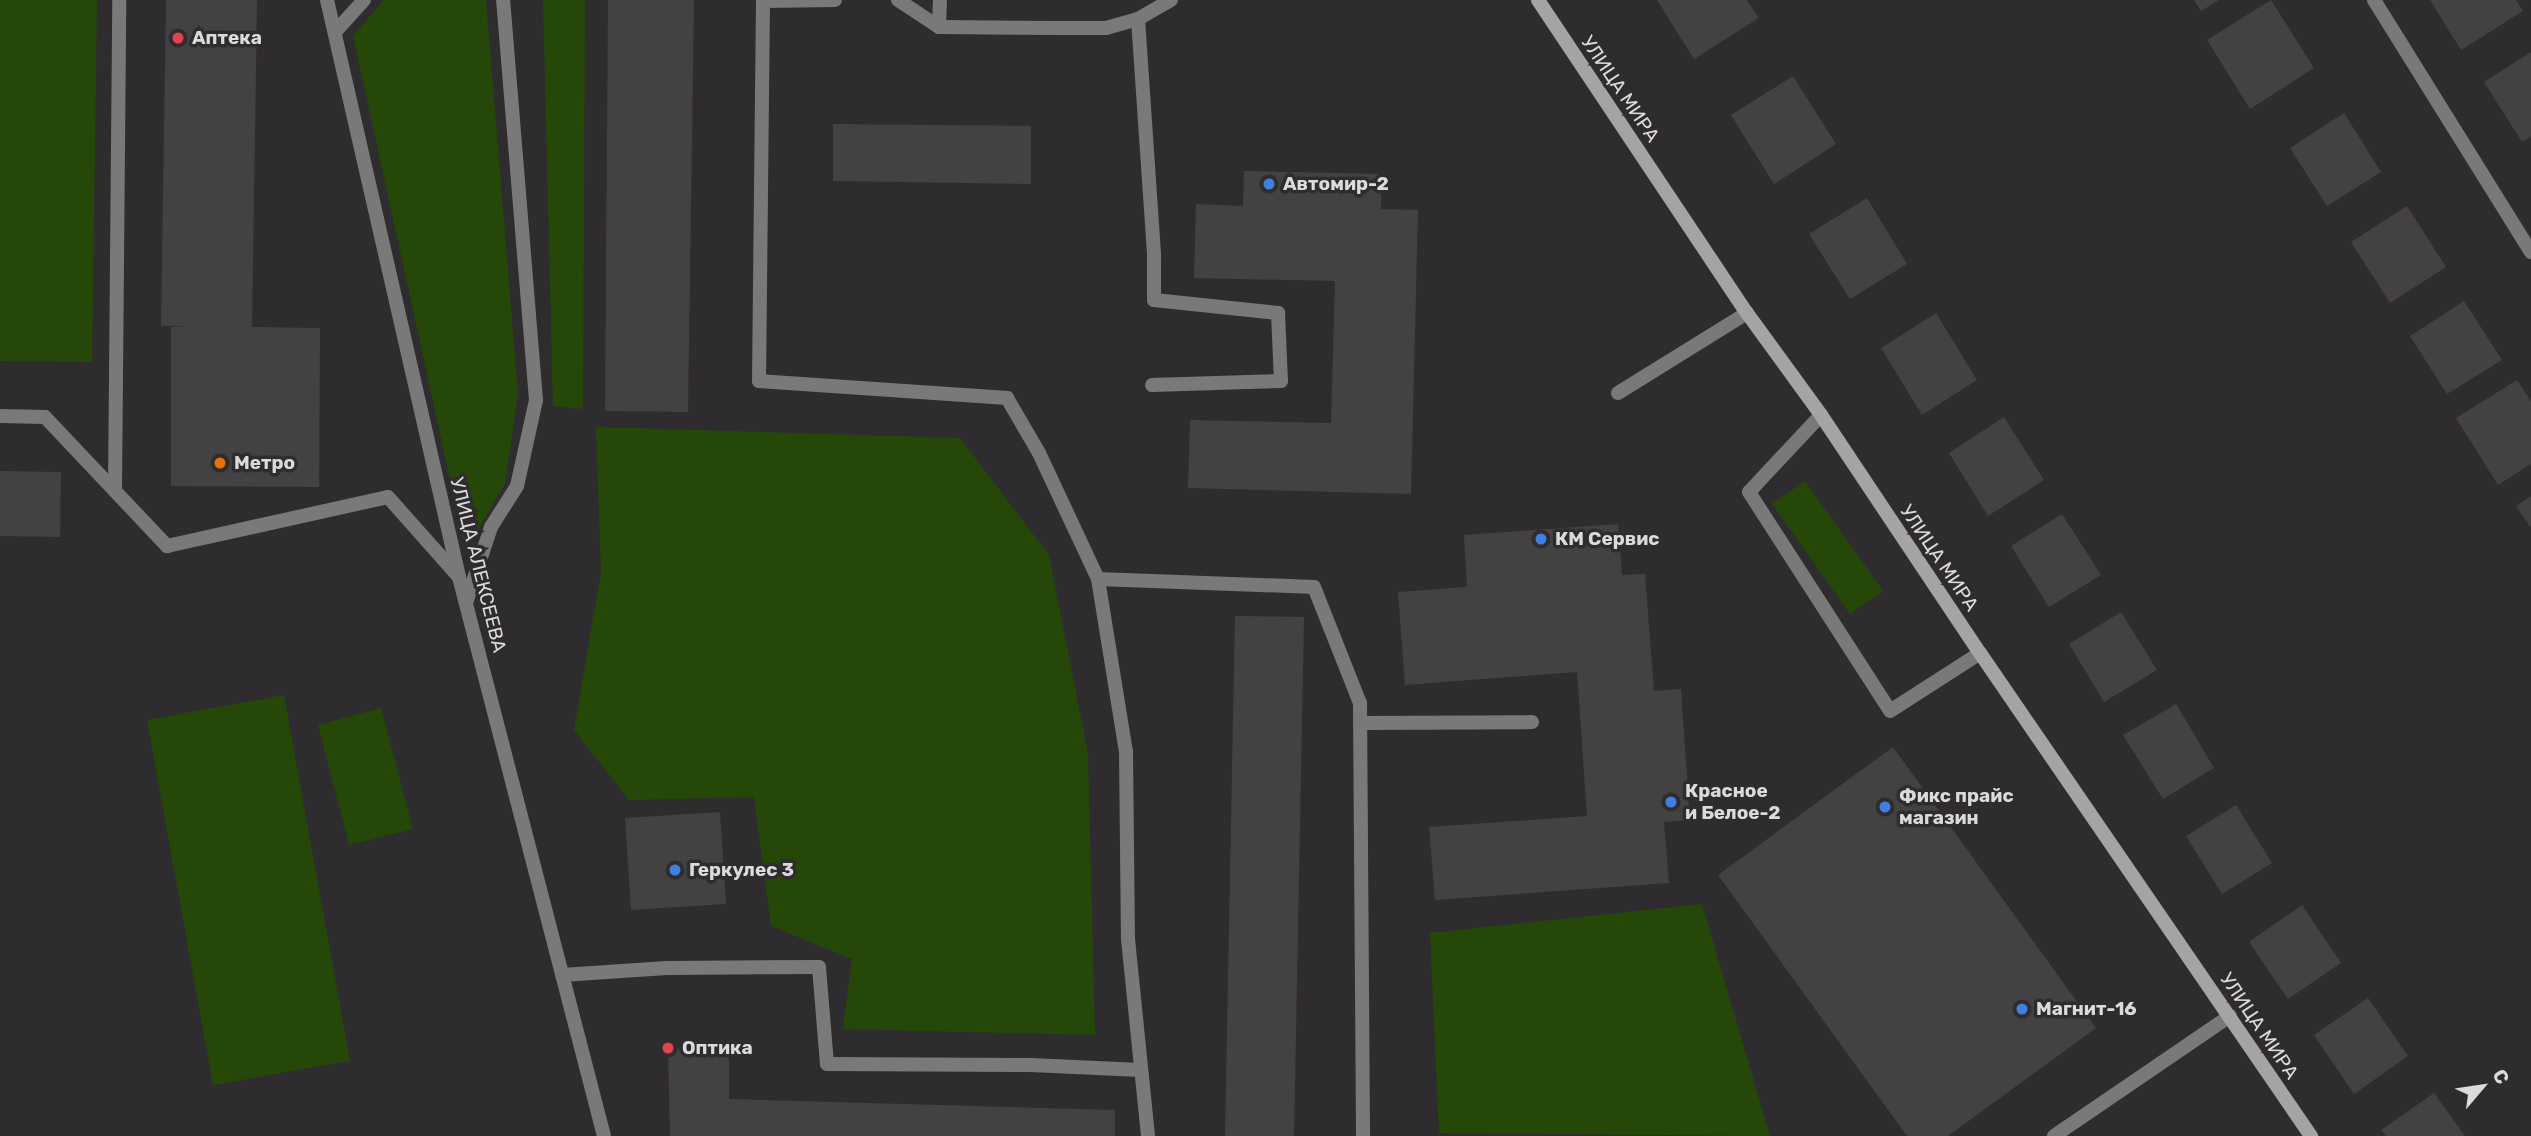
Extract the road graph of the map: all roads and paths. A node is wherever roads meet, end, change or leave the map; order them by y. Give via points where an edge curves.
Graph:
1 (119, 0) edge
2 (327, 0) edge
3 (365, 0) edge
4 (503, 0) edge
5 (763, 0) edge
6 (835, 0) edge
7 (898, 0) edge
8 (940, 0) edge
9 (1171, 0) edge
10 (1538, 0) edge
11 (2374, 0) edge
12 (1138, 19) junction
13 (939, 27) junction
14 (335, 32) junction
15 (2531, 253) edge
16 (1747, 313) junction
17 (1152, 385) dead end
18 (1618, 393) dead end
19 (1821, 415) junction
20 (0, 416) edge
21 (115, 491) junction
22 (459, 577) junction
23 (1098, 579) junction
24 (467, 600) junction
25 (1980, 653) junction
26 (1532, 722) dead end
27 (1360, 723) junction
28 (562, 975) junction
29 (2230, 1016) junction
30 (1140, 1070) junction
31 (604, 1136) edge
32 (1148, 1136) edge
33 (1363, 1136) edge
34 (2054, 1136) edge
35 (2311, 1136) edge

1 - 21 street
2 - 14 street, УЛИЦА АЛЕКСЕЕВА
3 - 14 street
4 - 24 street via 536,400 517,486 491,527
5 - 6 street
5 - 23 street via 759,381 1007,398 1039,453
7 - 13 street
8 - 13 street
9 - 12 street
10 - 16 main road, УЛИЦА МИРА
11 - 15 street
12 - 13 street via 1106,28
12 - 17 street via 1154,300 1278,313 1281,381
14 - 22 street, УЛИЦА АЛЕКСЕЕВА
16 - 18 street
16 - 19 main road, УЛИЦА МИРА
19 - 25 main road, УЛИЦА МИРА
19 - 25 street via 1749,492 1890,712
20 - 21 street via 45,416
21 - 22 street via 167,546 388,497
22 - 24 street, УЛИЦА АЛЕКСЕЕВА
23 - 27 street via 1314,587 1360,703
23 - 30 street via 1126,751 1128,939
24 - 28 street, УЛИЦА АЛЕКСЕЕВА
25 - 29 main road, УЛИЦА МИРА
26 - 27 street
27 - 33 street
28 - 30 street via 667,968 818,967 827,1064
28 - 31 street, УЛИЦА АЛЕКСЕЕВА
29 - 34 street
29 - 35 main road, УЛИЦА МИРА
30 - 32 street

